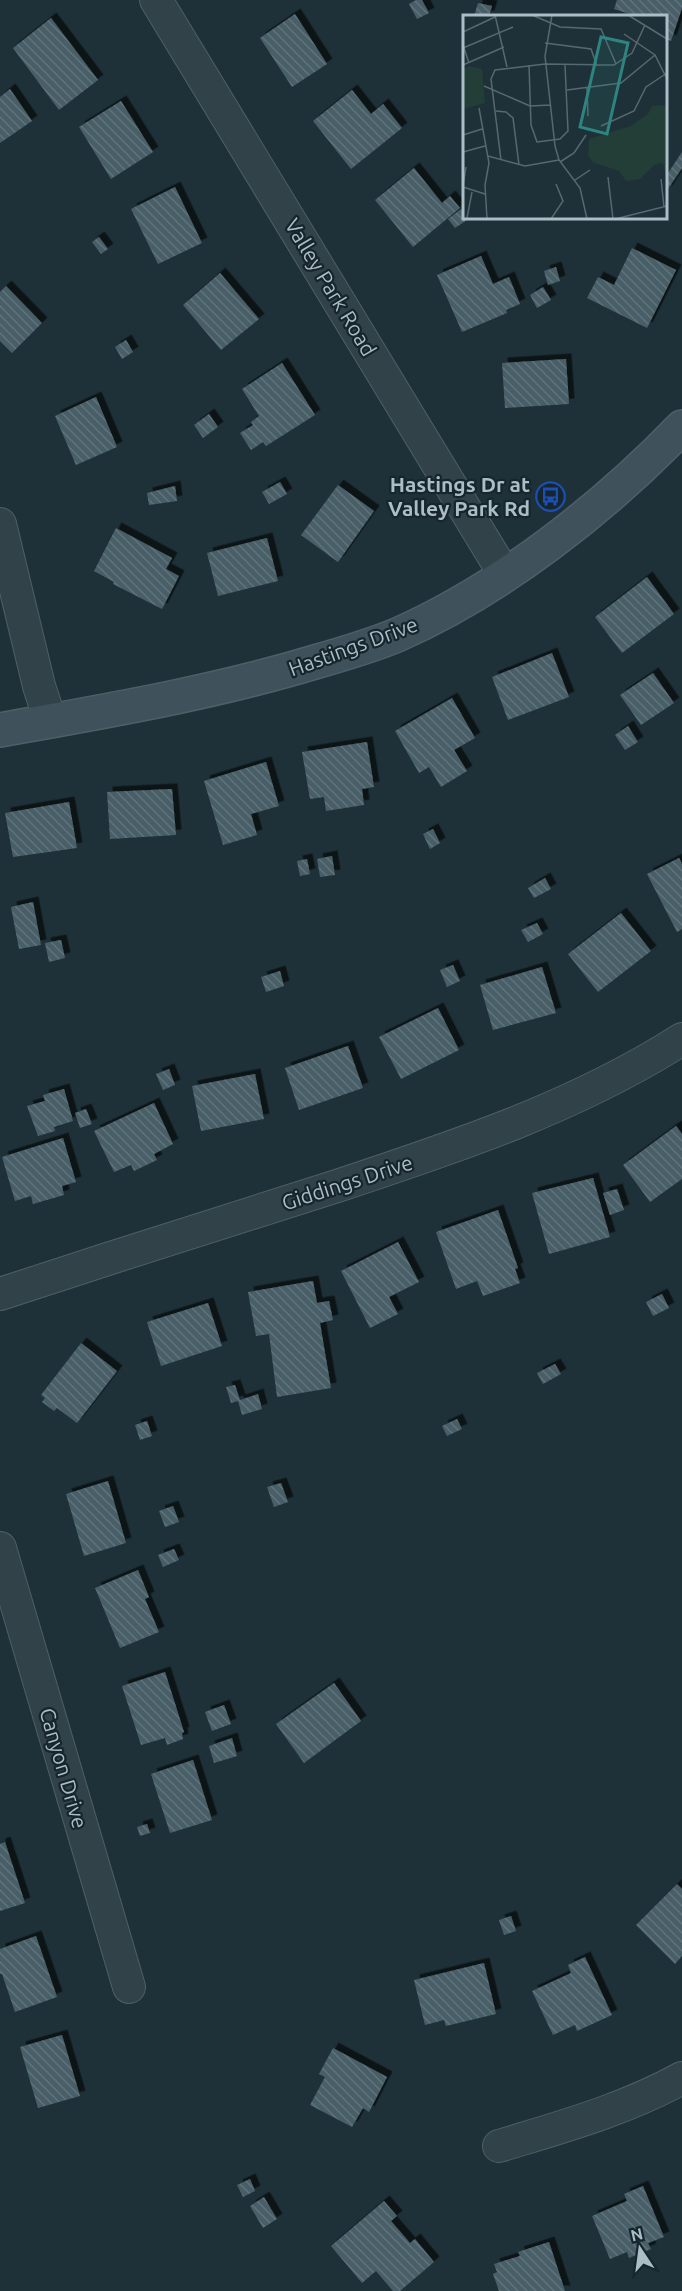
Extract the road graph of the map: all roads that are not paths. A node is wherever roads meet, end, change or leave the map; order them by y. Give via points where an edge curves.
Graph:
1 (156, 0) edge
2 (682, 427) edge
3 (0, 524) edge
4 (505, 575) junction
5 (50, 720) junction
6 (0, 730) edge
7 (682, 1039) edge
8 (0, 1294) edge
9 (0, 1548) edge
10 (129, 1987) dead end
11 (682, 2078) edge
12 (499, 2146) dead end

1 - 4 street, Valley Park Road
2 - 4 street, Hastings Drive via 645,466
3 - 5 street
4 - 5 street, Hastings Drive via 454,607 396,636 337,655 197,692
5 - 6 street, Hastings Drive
7 - 8 street, Giddings Drive via 554,1107 494,1133
9 - 10 street, Canyon Drive
11 - 12 street via 598,2116

